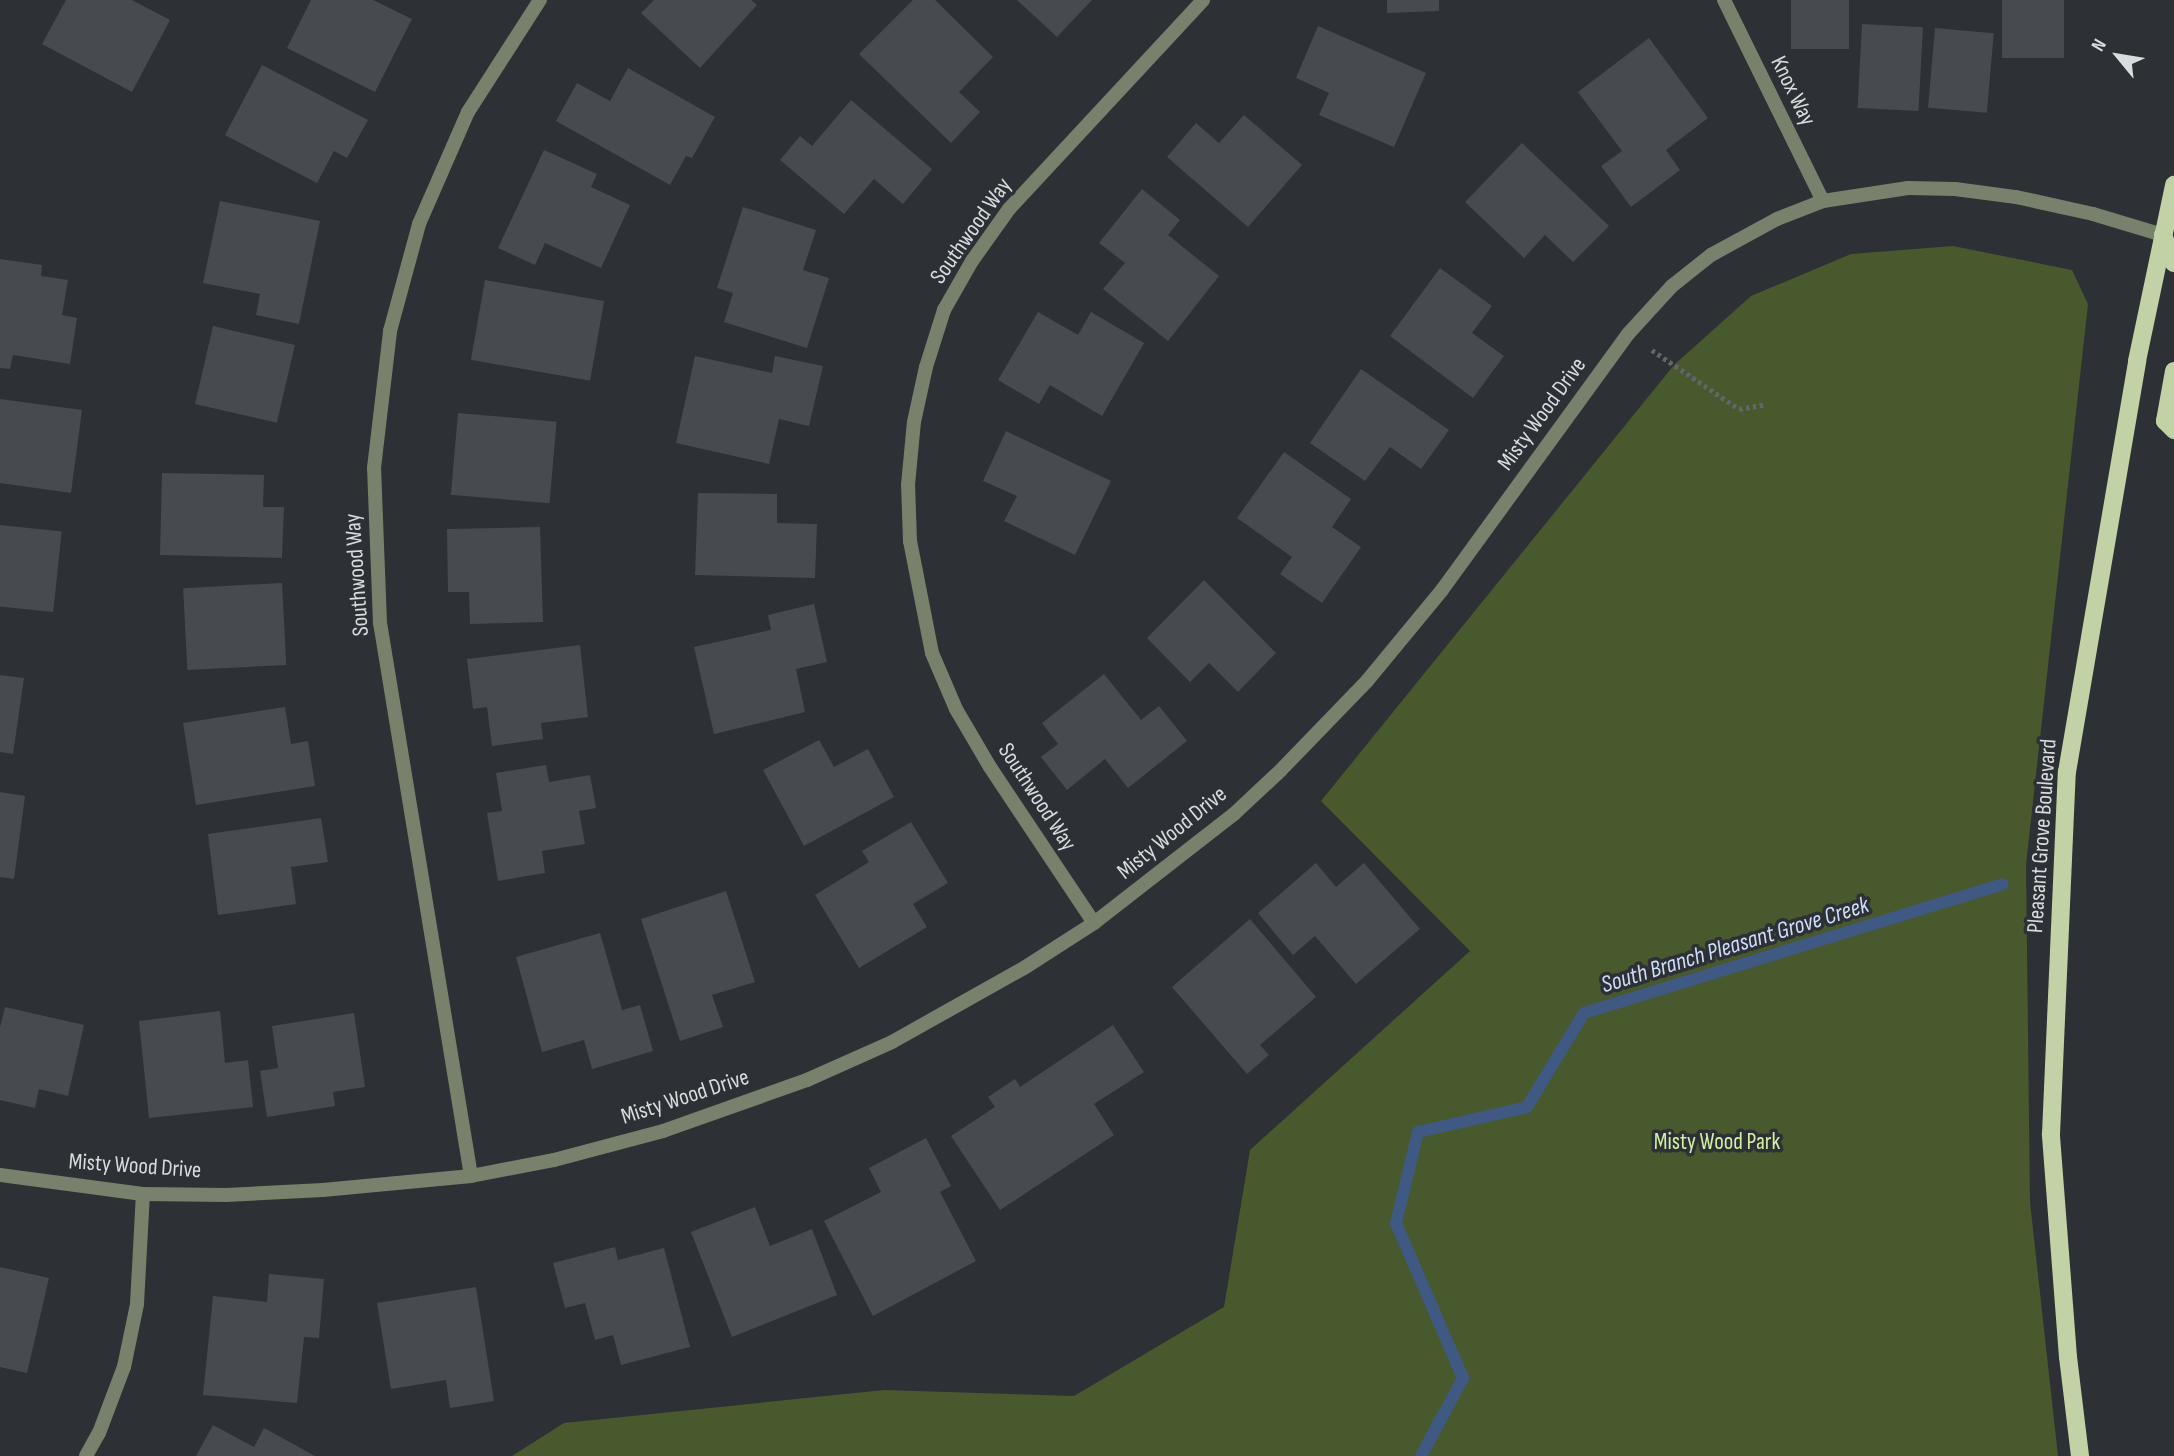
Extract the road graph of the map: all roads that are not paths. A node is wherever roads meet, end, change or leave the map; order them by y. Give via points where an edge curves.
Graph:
1 (540, 0) edge
2 (1203, 0) edge
3 (1724, 0) edge
4 (2174, 185) edge
5 (1823, 201) junction
6 (2163, 235) junction
7 (2174, 263) edge
8 (2174, 371) edge
9 (2174, 430) edge
10 (1094, 923) junction
11 (0, 1175) edge
12 (471, 1176) junction
13 (143, 1194) junction
14 (86, 1456) edge
15 (2080, 1456) edge

1 - 12 street, Southwood Way via 468,113 419,224 390,331 374,468 380,623
2 - 10 street, Southwood Way via 1009,209 972,261 944,310 914,422 908,485 910,541 932,653 956,709 990,767
3 - 5 street, Knox Way
4 - 6 main road, Pleasant Grove Boulevard
5 - 6 street, Misty Wood Drive via 1908,188 1955,190 2016,197
5 - 10 street, Misty Wood Drive via 1711,254 1672,286 1628,334 1442,590 1367,681 1234,814
6 - 7 main road
6 - 15 main road, Pleasant Grove Boulevard via 2134,374 2067,772 2051,1134
8 - 9 main road via 2165,421
10 - 12 street, Misty Wood Drive via 964,1003 807,1080 663,1131
11 - 13 street, Misty Wood Drive
12 - 13 street, Misty Wood Drive via 323,1190
13 - 14 street via 137,1304 127,1354

